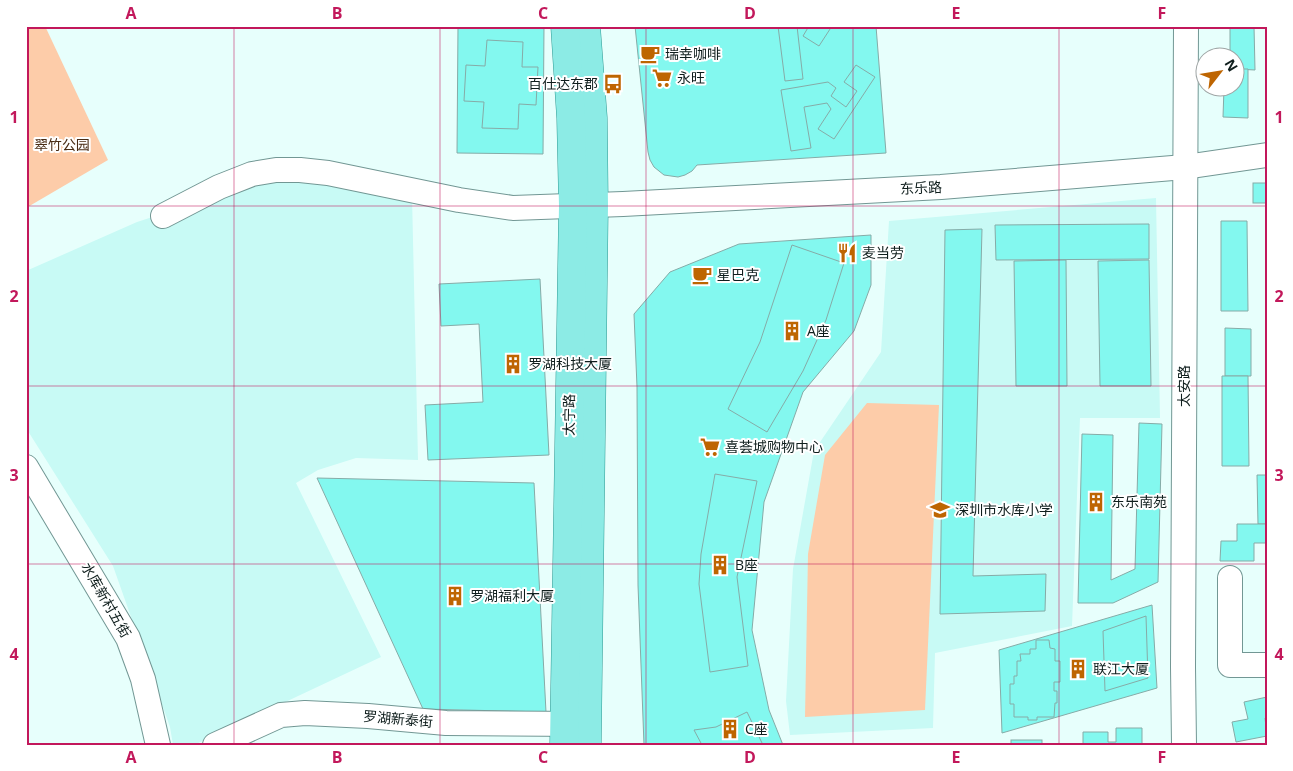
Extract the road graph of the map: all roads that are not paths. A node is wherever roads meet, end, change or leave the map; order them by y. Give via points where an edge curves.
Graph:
1 (565, 26) edge
2 (586, 26) edge
3 (1186, 26) edge
4 (1267, 155) edge
5 (1185, 167) junction
6 (583, 206) junction
7 (163, 216) dead end
8 (26, 467) edge
9 (1230, 578) dead end
10 (1267, 665) edge
11 (575, 734) edge
12 (158, 745) edge
13 (215, 745) edge
14 (1184, 745) edge

1 - 6 main road, 太宁路 via 571,118
2 - 6 main road, 太宁路 via 593,118
3 - 5 street, 太安路
4 - 5 street, 东乐路
5 - 6 street, 东乐路 via 941,187
5 - 14 street, 太安路
6 - 7 street, 东乐路 via 513,208 328,173 276,170 252,174 219,187
6 - 11 main road, 太宁路
8 - 12 street, 水库新村五街 via 128,638 143,679
9 - 10 street via 1230,665
11 - 13 street, 罗湖新泰街 via 305,713 280,715

